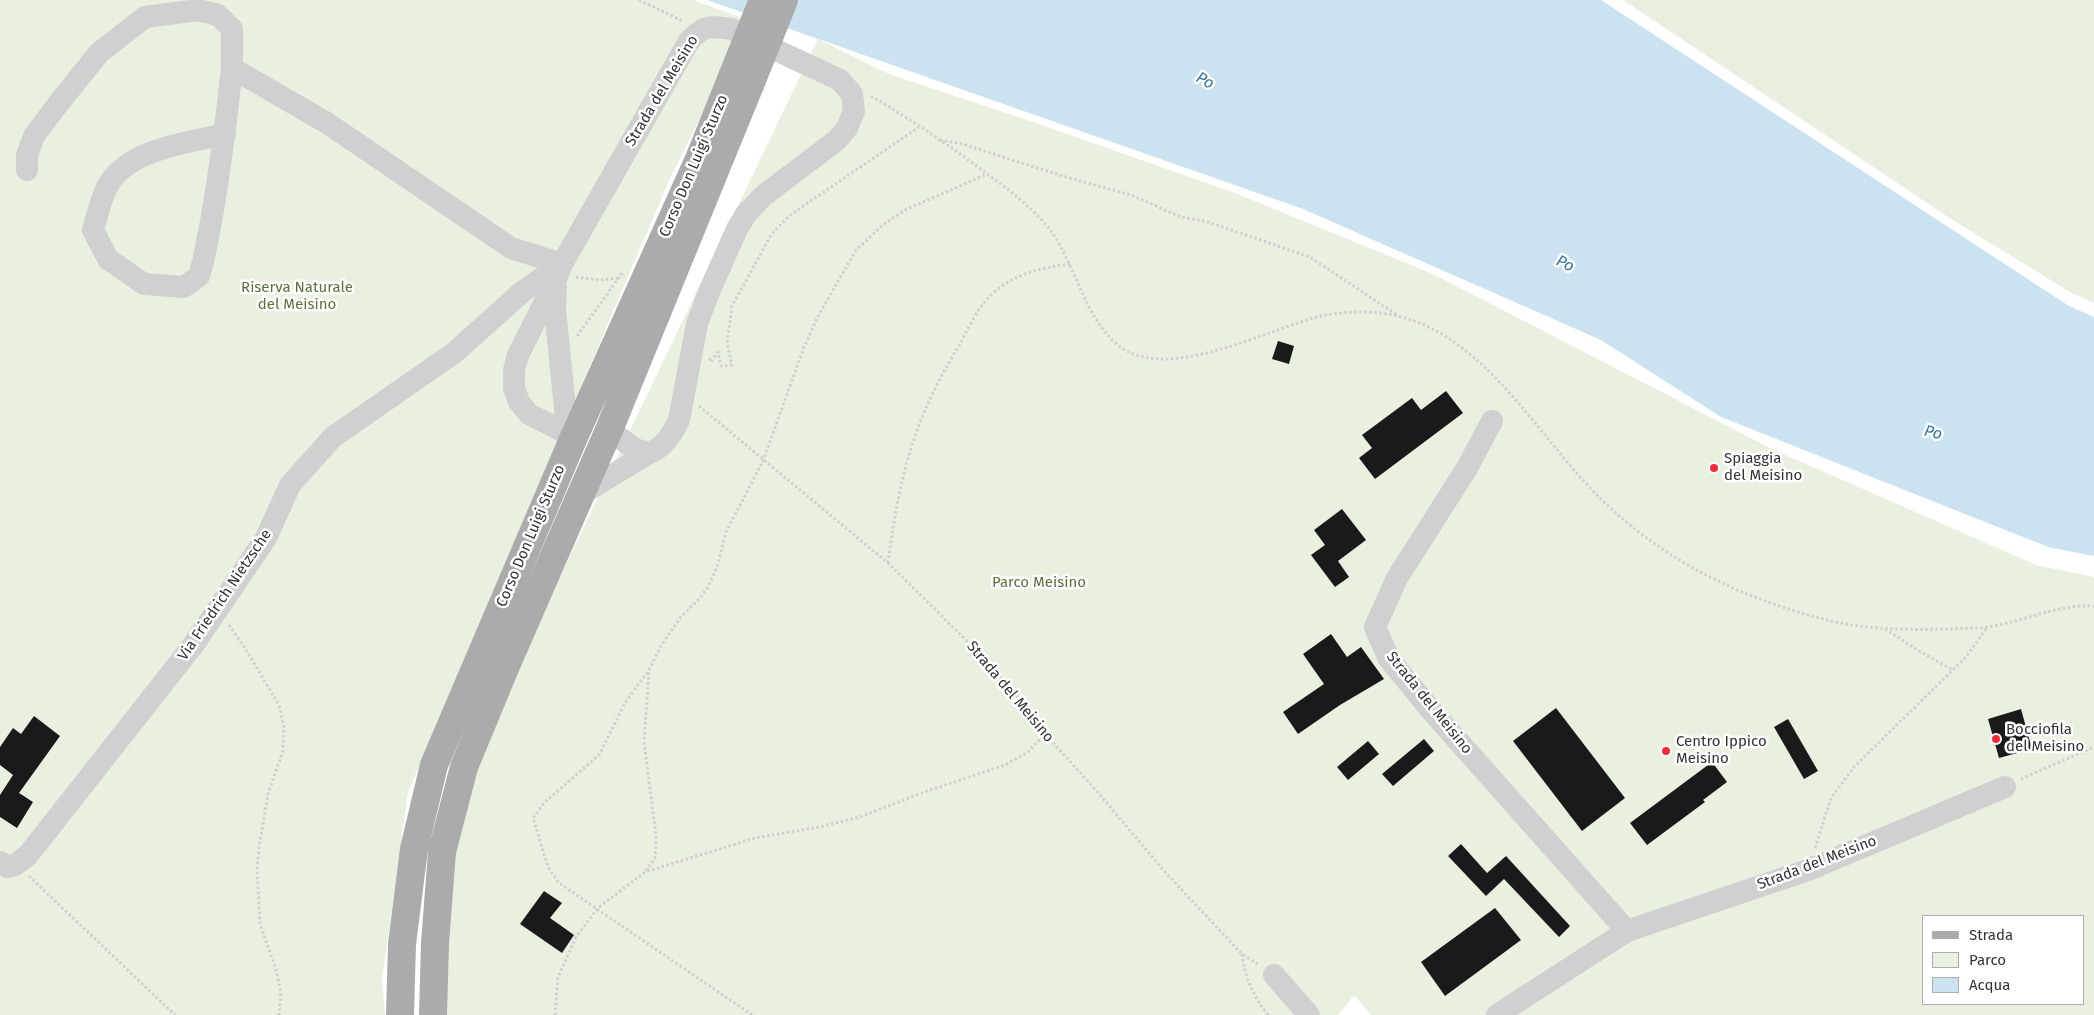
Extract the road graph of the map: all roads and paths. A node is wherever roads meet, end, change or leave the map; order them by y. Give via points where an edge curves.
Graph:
1 (639, 0) edge
2 (763, 0) edge
3 (784, 0) edge
4 (700, 29) junction
5 (232, 68) junction
6 (741, 81) junction
7 (852, 94) junction
8 (919, 127) junction
9 (225, 134) junction
10 (939, 140) junction
11 (27, 170) dead end
12 (986, 174) junction
13 (1070, 264) junction
14 (625, 269) dead end
15 (562, 274) junction
16 (620, 278) junction
17 (1399, 316) junction
18 (573, 335) dead end
19 (690, 363) junction
20 (684, 398) junction
21 (1492, 420) dead end
22 (610, 430) junction
23 (574, 437) junction
24 (649, 453) junction
25 (763, 461) junction
26 (582, 493) junction
27 (888, 563) junction
28 (2094, 606) edge
29 (218, 610) junction
30 (1987, 627) junction
31 (1885, 628) junction
32 (649, 670) junction
33 (1953, 670) junction
34 (1045, 734) junction
35 (2094, 747) edge
36 (2004, 787) joint
37 (8, 864) edge
38 (1808, 870) junction
39 (645, 872) junction
40 (598, 908) junction
41 (1627, 931) junction
42 (1242, 954) junction
43 (1274, 975) joint
44 (175, 1015) edge
45 (280, 1015) edge
46 (400, 1015) edge
47 (433, 1015) edge
48 (555, 1015) edge
49 (752, 1015) edge
50 (1268, 1015) edge
51 (1309, 1015) edge
52 (1497, 1015) edge

1 - 4 path
2 - 6 main road, bridge
3 - 6 main road, bridge
4 - 7 street, Strada del Meisino via 716,26 731,29 840,80
4 - 15 street, Strada del Meisino via 689,41
5 - 9 street
5 - 11 street via 232,30 218,15 198,10 145,17 99,53 58,104 34,136 27,155
5 - 15 street via 327,123 511,248
6 - 22 main road, Corso Don Luigi Sturzo
6 - 23 main road, Corso Don Luigi Sturzo via 699,159
7 - 8 path via 872,96
7 - 19 street via 854,111 847,128 837,140 763,196 746,214 708,292 697,324
8 - 10 path
8 - 19 path via 790,215 771,235 732,306 727,343 732,365 720,366 718,352 711,362 706,354 700,365
9 - 9 street via 199,276 184,287 144,284 108,259 93,230 106,189 120,170 151,151
10 - 12 path
10 - 17 path via 959,143 1066,178 1131,195 1180,217 1205,220 1310,257
12 - 13 path via 1013,192 1048,228
12 - 25 path via 907,209 884,224 856,250 818,316
13 - 17 path via 1096,319 1119,346 1140,356 1173,359 1216,351 1321,316 1358,312
13 - 27 path via 1028,272 993,294 978,311 945,370 917,432 896,508
14 - 16 path
15 - 16 path via 600,280
15 - 23 street, Strada del Meisino via 555,309 566,418
15 - 23 street, Strada del Meisino via 518,355 514,388 519,402 529,414
15 - 29 street, Via Friedrich Nietzsche via 522,292 454,353 333,437 290,486 266,538
16 - 18 path via 582,330 577,336
17 - 31 path via 1434,330 1479,361 1602,501 1653,544 1705,576 1756,598 1828,620
19 - 20 street
20 - 24 street via 674,431 664,444
20 - 25 path, Strada del Meisino via 711,414
21 - 41 street, Strada del Meisino via 1467,468 1397,578 1375,627 1389,659 1436,716
22 - 24 street via 635,449
22 - 26 main road, Corso Don Luigi Sturzo
23 - 46 main road, Corso Don Luigi Sturzo via 434,765 414,849 402,944
24 - 26 street
25 - 27 path, Strada del Meisino
25 - 32 path via 726,532 717,567 708,586 680,618
26 - 47 main road, Corso Don Luigi Sturzo via 464,767 442,852
27 - 34 path, Strada del Meisino via 1013,691
28 - 30 path via 2055,609
29 - 37 street, Via Friedrich Nietzsche via 28,855
29 - 45 path via 279,705 284,727 284,751 268,794 257,870 260,924 281,992
30 - 31 path via 1901,631
30 - 33 path
31 - 33 path
32 - 39 path via 644,742 656,836 655,858
32 - 40 path via 625,703 599,755 544,803 533,818 548,866 559,883
33 - 38 path via 1854,767 1831,798
34 - 39 path via 1028,752 1005,765 860,817 756,838
34 - 42 path, Strada del Meisino via 1165,872
35 - 36 path
36 - 38 street, Strada del Meisino
37 - 44 path
38 - 41 street, Strada del Meisino
39 - 40 path
40 - 48 path via 576,937 558,977
40 - 49 path
41 - 52 street, Strada del Meisino
42 - 43 path, Strada del Meisino
42 - 50 path via 1251,992
43 - 51 street

